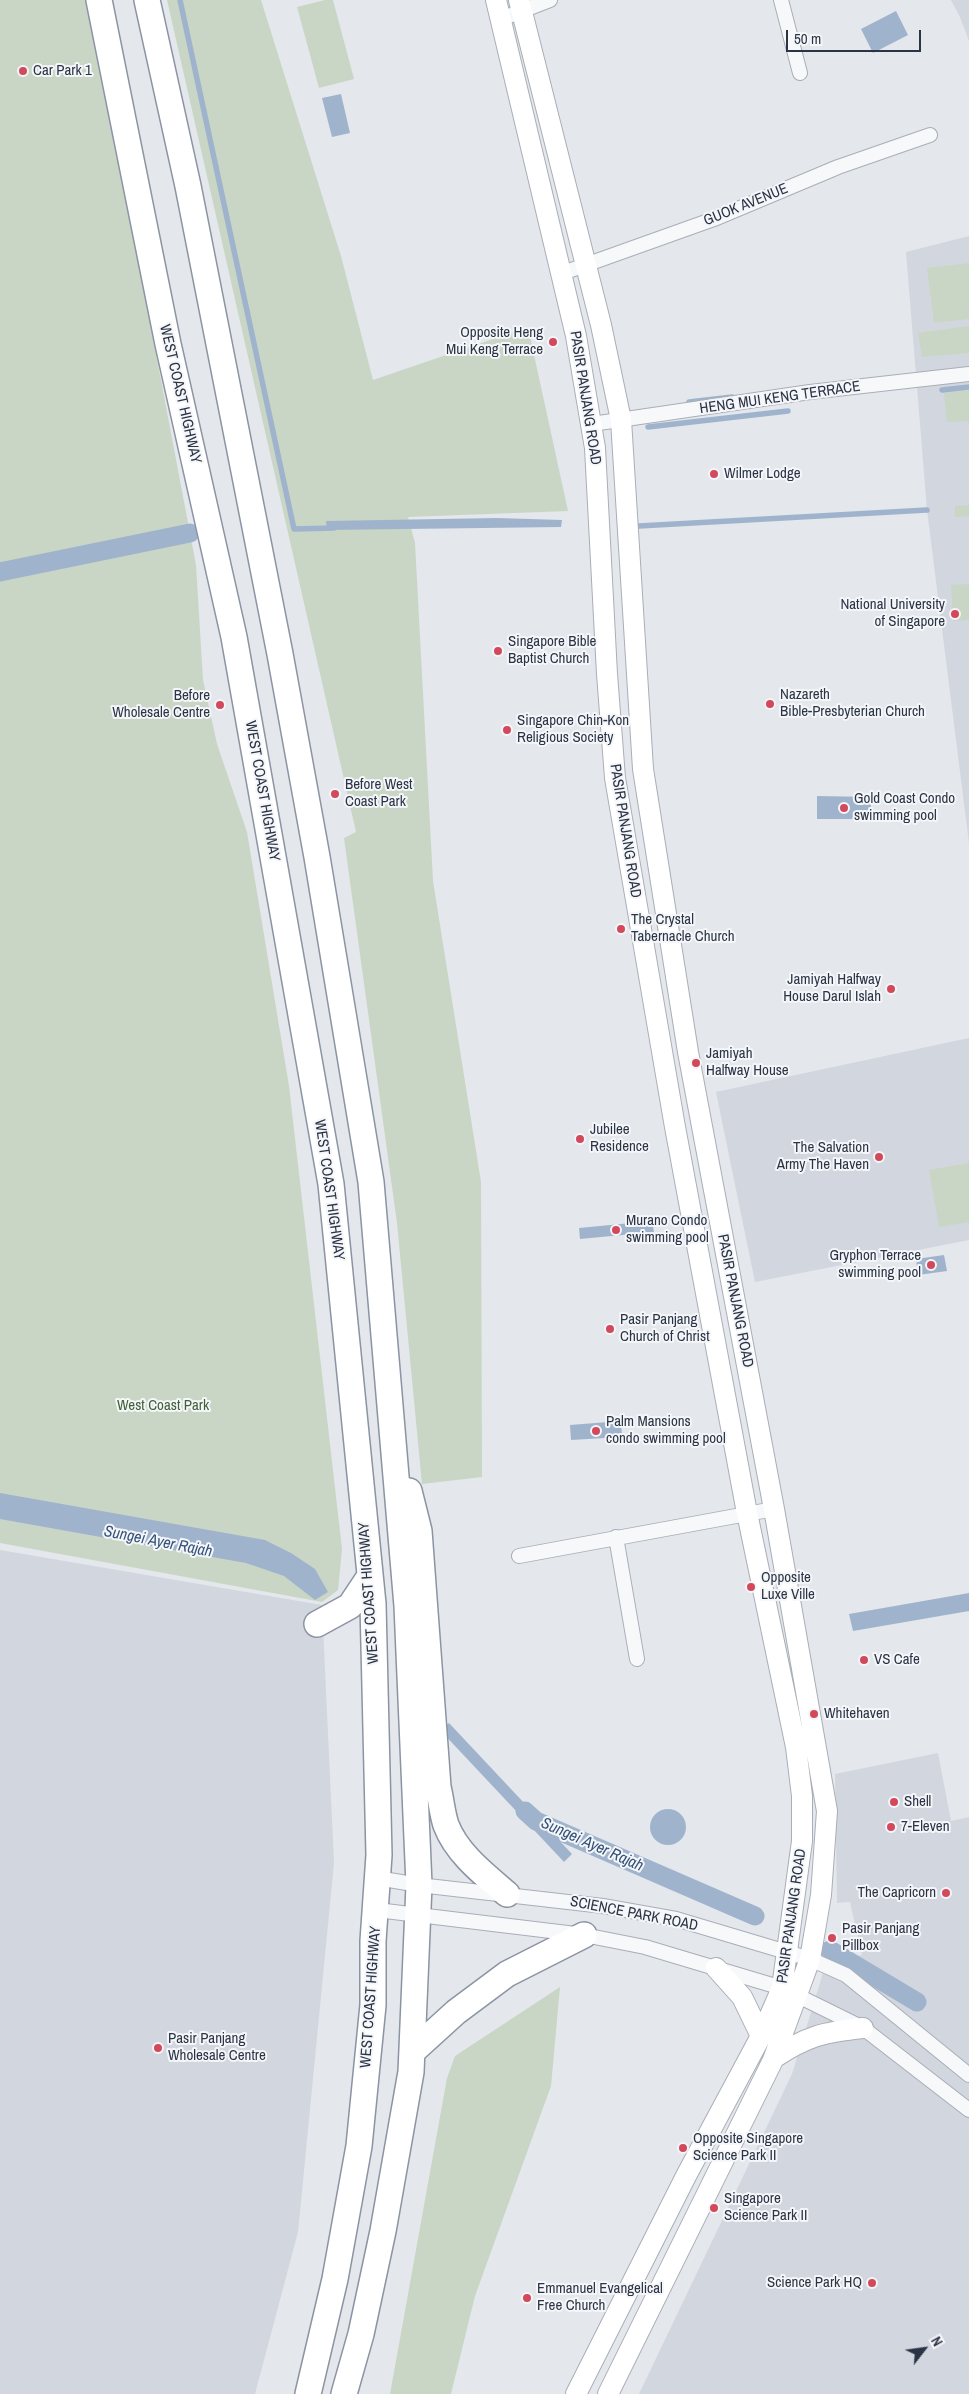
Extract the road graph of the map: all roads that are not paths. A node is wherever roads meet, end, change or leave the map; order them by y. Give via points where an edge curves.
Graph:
1 (99, 0) edge
2 (147, 0) edge
3 (496, 0) edge
4 (550, 0) edge
5 (781, 0) edge
6 (521, 6) edge
7 (501, 19) junction
8 (800, 73) dead end
9 (930, 135) dead end
10 (586, 264) junction
11 (560, 274) junction
12 (969, 374) edge
13 (621, 420) junction
14 (592, 424) junction
15 (393, 1441) junction
16 (774, 1509) junction
17 (747, 1514) junction
18 (616, 1537) junction
19 (519, 1556) dead end
20 (370, 1576) junction
21 (317, 1624) dead end
22 (637, 1659) dead end
23 (377, 1878) junction
24 (419, 1885) junction
25 (507, 1894) junction
26 (377, 1910) junction
27 (419, 1914) junction
28 (584, 1935) junction
29 (786, 1952) junction
30 (810, 1959) junction
31 (716, 1968) junction
32 (789, 1991) junction
33 (863, 2028) junction
34 (761, 2036) junction
35 (412, 2052) junction
36 (774, 2058) junction
37 (969, 2075) edge
38 (969, 2110) edge
39 (308, 2394) edge
40 (344, 2394) edge
41 (576, 2394) edge
42 (608, 2394) edge

1 - 20 highway, WEST COAST HIGHWAY via 168,344 236,646 329,1174
2 - 15 highway via 192,206 314,837 371,1182
3 - 7 main road, PASIR PANJANG ROAD
4 - 6 street
5 - 8 street
6 - 7 street
6 - 10 main road, PASIR PANJANG ROAD
7 - 11 main road, PASIR PANJANG ROAD
9 - 10 street, GUOK AVENUE via 838,167 714,219
10 - 11 street, GUOK AVENUE
10 - 13 main road, PASIR PANJANG ROAD
11 - 14 main road, PASIR PANJANG ROAD via 576,336
12 - 13 street, HENG MUI KENG TERRACE via 810,392
13 - 14 street, HENG MUI KENG TERRACE
13 - 16 main road, PASIR PANJANG ROAD via 643,769 688,1052
14 - 17 main road, PASIR PANJANG ROAD via 616,778 675,1127
15 - 24 highway via 409,1638
15 - 25 highway via 419,1531 438,1787 446,1826 476,1867
16 - 17 street
16 - 30 main road, PASIR PANJANG ROAD via 828,1811 822,1886
17 - 18 street
17 - 29 main road, PASIR PANJANG ROAD via 796,1747 802,1796 802,1841
18 - 19 street
18 - 22 street
20 - 21 highway via 350,1606
20 - 23 highway, WEST COAST HIGHWAY via 377,1734
23 - 24 street, SCIENCE PARK ROAD
23 - 26 highway, WEST COAST HIGHWAY
24 - 25 street, SCIENCE PARK ROAD
24 - 27 highway
25 - 29 street, SCIENCE PARK ROAD via 676,1919
26 - 27 street, SCIENCE PARK ROAD
26 - 39 highway, WEST COAST HIGHWAY via 373,1941 373,2006 359,2146 335,2279
27 - 28 street, SCIENCE PARK ROAD
27 - 35 highway
28 - 31 street, SCIENCE PARK ROAD via 645,1947
28 - 35 highway via 507,1974 456,2012
29 - 30 street, SCIENCE PARK ROAD
29 - 32 main road, PASIR PANJANG ROAD
30 - 32 main road, PASIR PANJANG ROAD
30 - 37 street, SCIENCE PARK ROAD via 846,1975
31 - 32 street, SCIENCE PARK ROAD
31 - 34 main road via 742,1997
32 - 33 street, SCIENCE PARK ROAD
32 - 34 main road, PASIR PANJANG ROAD
32 - 36 main road, PASIR PANJANG ROAD
33 - 36 main road via 809,2037
33 - 38 street, SCIENCE PARK ROAD
34 - 41 main road, PASIR PANJANG ROAD
35 - 40 highway via 383,2231
36 - 42 main road, PASIR PANJANG ROAD

